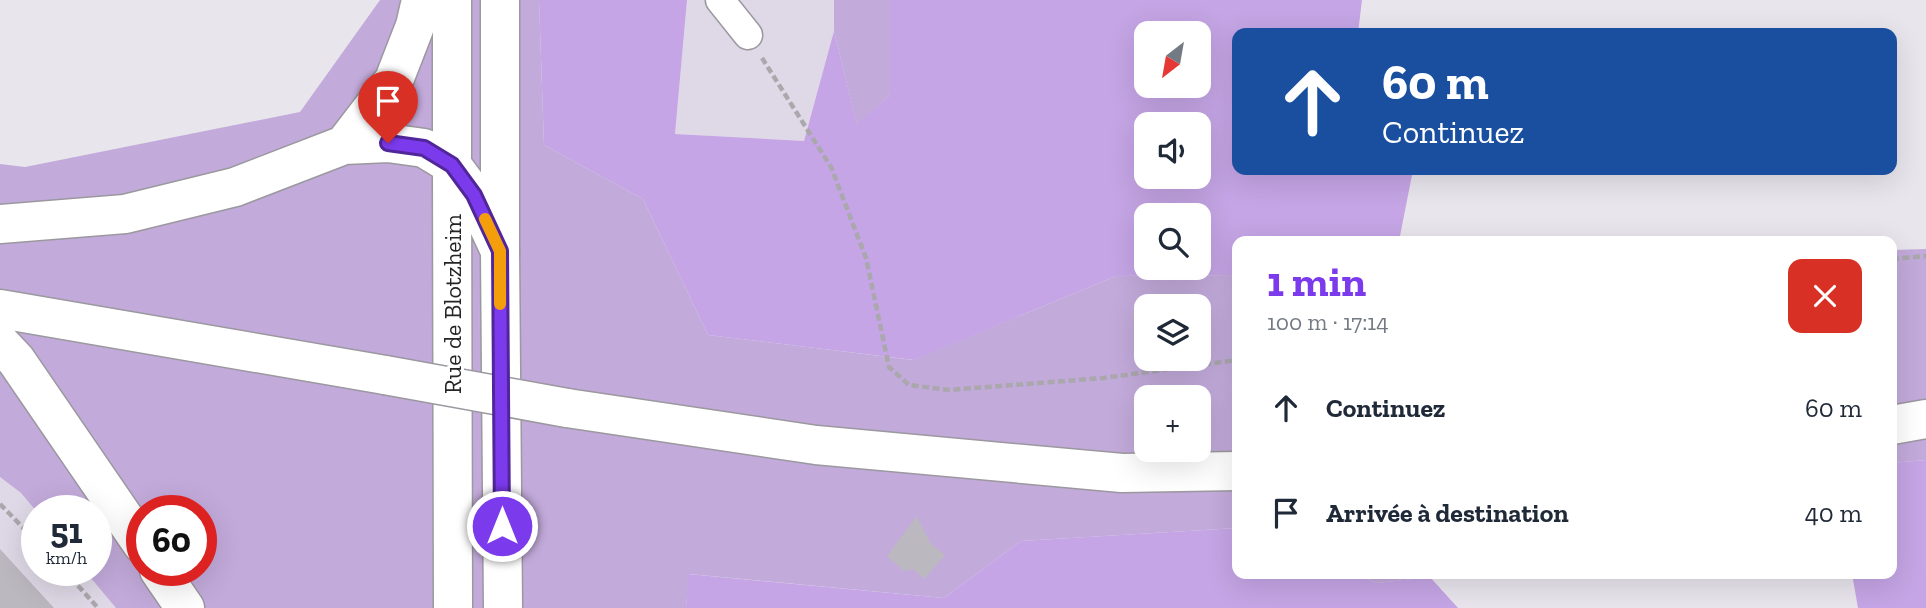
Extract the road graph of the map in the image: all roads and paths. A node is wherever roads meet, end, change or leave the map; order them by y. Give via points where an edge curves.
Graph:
1 (421, 0) edge
2 (452, 0) edge
3 (500, 0) edge
4 (720, 0) edge
5 (748, 35) joint
6 (344, 145) junction
7 (452, 165) junction
8 (0, 224) edge
9 (500, 251) junction
10 (1926, 256) edge
11 (1897, 259) edge
12 (0, 309) edge
13 (0, 343) edge
14 (1232, 361) edge
15 (1926, 419) edge
16 (1897, 424) edge
17 (1232, 471) edge
18 (0, 504) edge
19 (126, 521) edge
20 (21, 526) edge
21 (78, 586) edge
22 (170, 586) edge
23 (98, 608) edge
24 (185, 608) edge
25 (453, 608) edge
26 (503, 608) edge

1 - 6 main road via 394,80
2 - 7 main road, Rue de Blotzheim
3 - 9 main road, Rue de Blotzheim
4 - 5 street
5 - 14 path via 831,167 866,258 889,367 909,385 949,390 1091,379
6 - 7 main road via 388,143 424,148
6 - 8 main road via 235,187 125,214
7 - 9 main road via 474,195
7 - 25 main road, Rue de Blotzheim
9 - 26 main road, Rue de Blotzheim
10 - 11 path
12 - 17 main road, bridge via 567,408 816,445 1122,473
13 - 19 main road
15 - 16 main road
18 - 20 path
21 - 23 path
22 - 24 main road

